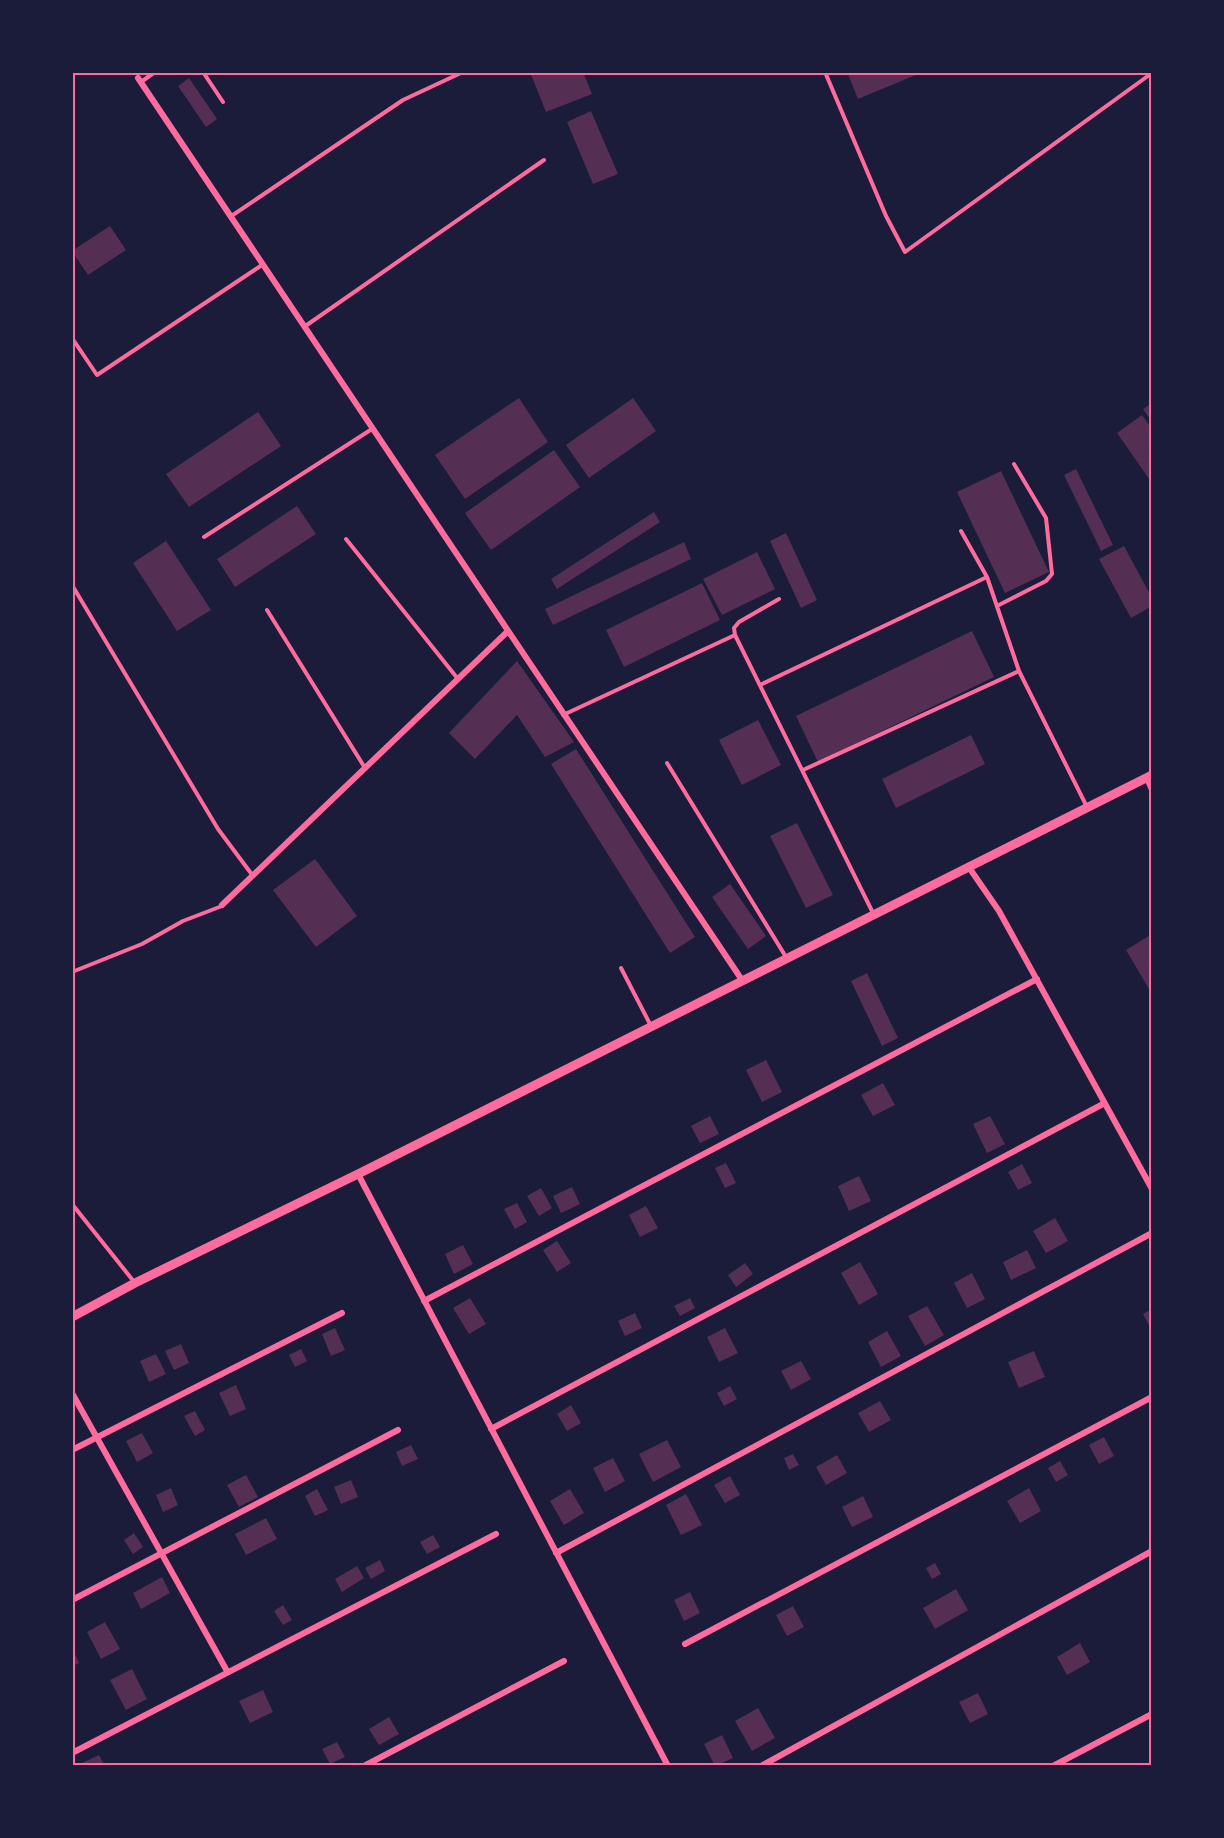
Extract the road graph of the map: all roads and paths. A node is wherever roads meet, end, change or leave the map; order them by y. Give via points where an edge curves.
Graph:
1 (155, 72) edge
2 (203, 72) edge
3 (463, 72) edge
4 (825, 72) edge
5 (1152, 74) edge
6 (139, 80) joint
7 (223, 102) dead end
8 (544, 160) dead end
9 (230, 217) junction
10 (262, 265) junction
11 (304, 327) junction
12 (72, 338) edge
13 (372, 429) junction
14 (1014, 464) dead end
15 (961, 531) dead end
16 (204, 537) dead end
17 (346, 539) dead end
18 (987, 578) junction
19 (72, 585) edge
20 (780, 599) dead end
21 (997, 606) junction
22 (267, 610) dead end
23 (507, 632) junction
24 (735, 635) junction
25 (1019, 671) junction
26 (459, 679) junction
27 (760, 685) junction
28 (563, 715) junction
29 (667, 764) dead end
30 (365, 768) junction
31 (803, 770) junction
32 (1149, 777) edge
33 (1152, 792) edge
34 (1088, 808) junction
35 (968, 866) junction
36 (253, 876) junction
37 (222, 905) joint
38 (873, 914) junction
39 (786, 958) junction
40 (621, 968) dead end
41 (72, 972) edge
42 (1036, 979) junction
43 (742, 980) junction
44 (651, 1026) junction
45 (1103, 1104) junction
46 (358, 1174) junction
47 (1152, 1189) edge
48 (72, 1204) edge
49 (1152, 1233) edge
50 (135, 1283) junction
51 (424, 1301) junction
52 (342, 1313) dead end
53 (72, 1317) edge
54 (72, 1393) edge
55 (1152, 1397) edge
56 (491, 1429) junction
57 (398, 1430) dead end
58 (96, 1437) junction
59 (72, 1450) edge
60 (496, 1534) dead end
61 (1152, 1551) edge
62 (556, 1552) junction
63 (161, 1554) junction
64 (72, 1600) edge
65 (685, 1644) dead end
66 (564, 1661) dead end
67 (227, 1671) junction
68 (1152, 1714) edge
69 (72, 1753) edge
70 (364, 1766) edge
71 (668, 1766) edge
72 (761, 1766) edge
73 (1053, 1766) edge

1 - 6 lane
2 - 7 lane
3 - 9 lane via 404,100
4 - 5 lane via 905,252
6 - 9 street
8 - 11 lane
9 - 10 street
10 - 11 street
10 - 12 lane via 97,375
11 - 13 street
13 - 16 lane
13 - 23 street
14 - 21 lane via 1046,518 1052,574 1046,581
15 - 18 lane
17 - 26 lane
18 - 21 lane
18 - 27 lane
19 - 36 lane via 218,829
20 - 24 lane via 739,622 734,627
21 - 25 lane
22 - 30 lane
23 - 26 street
23 - 28 street
24 - 27 lane
24 - 28 lane
25 - 31 lane
25 - 34 lane
26 - 30 street
27 - 31 lane
28 - 43 street
29 - 39 lane
30 - 36 street
31 - 38 lane
32 - 33 lane
32 - 34 street
34 - 35 street
35 - 38 street
35 - 42 street via 999,911
36 - 37 street
37 - 41 lane
38 - 39 street
39 - 43 street
40 - 44 lane
42 - 45 street
42 - 51 street
43 - 44 street
44 - 46 street
45 - 47 street
45 - 56 street
46 - 50 street
46 - 51 street
48 - 50 lane
49 - 62 street
50 - 53 street
51 - 56 street
52 - 58 street
54 - 58 street
55 - 65 street
56 - 62 street
57 - 63 street
58 - 59 street
58 - 63 street
60 - 67 street
61 - 72 street
62 - 71 street
63 - 64 street
63 - 67 street
66 - 70 street
67 - 69 street
68 - 73 street

